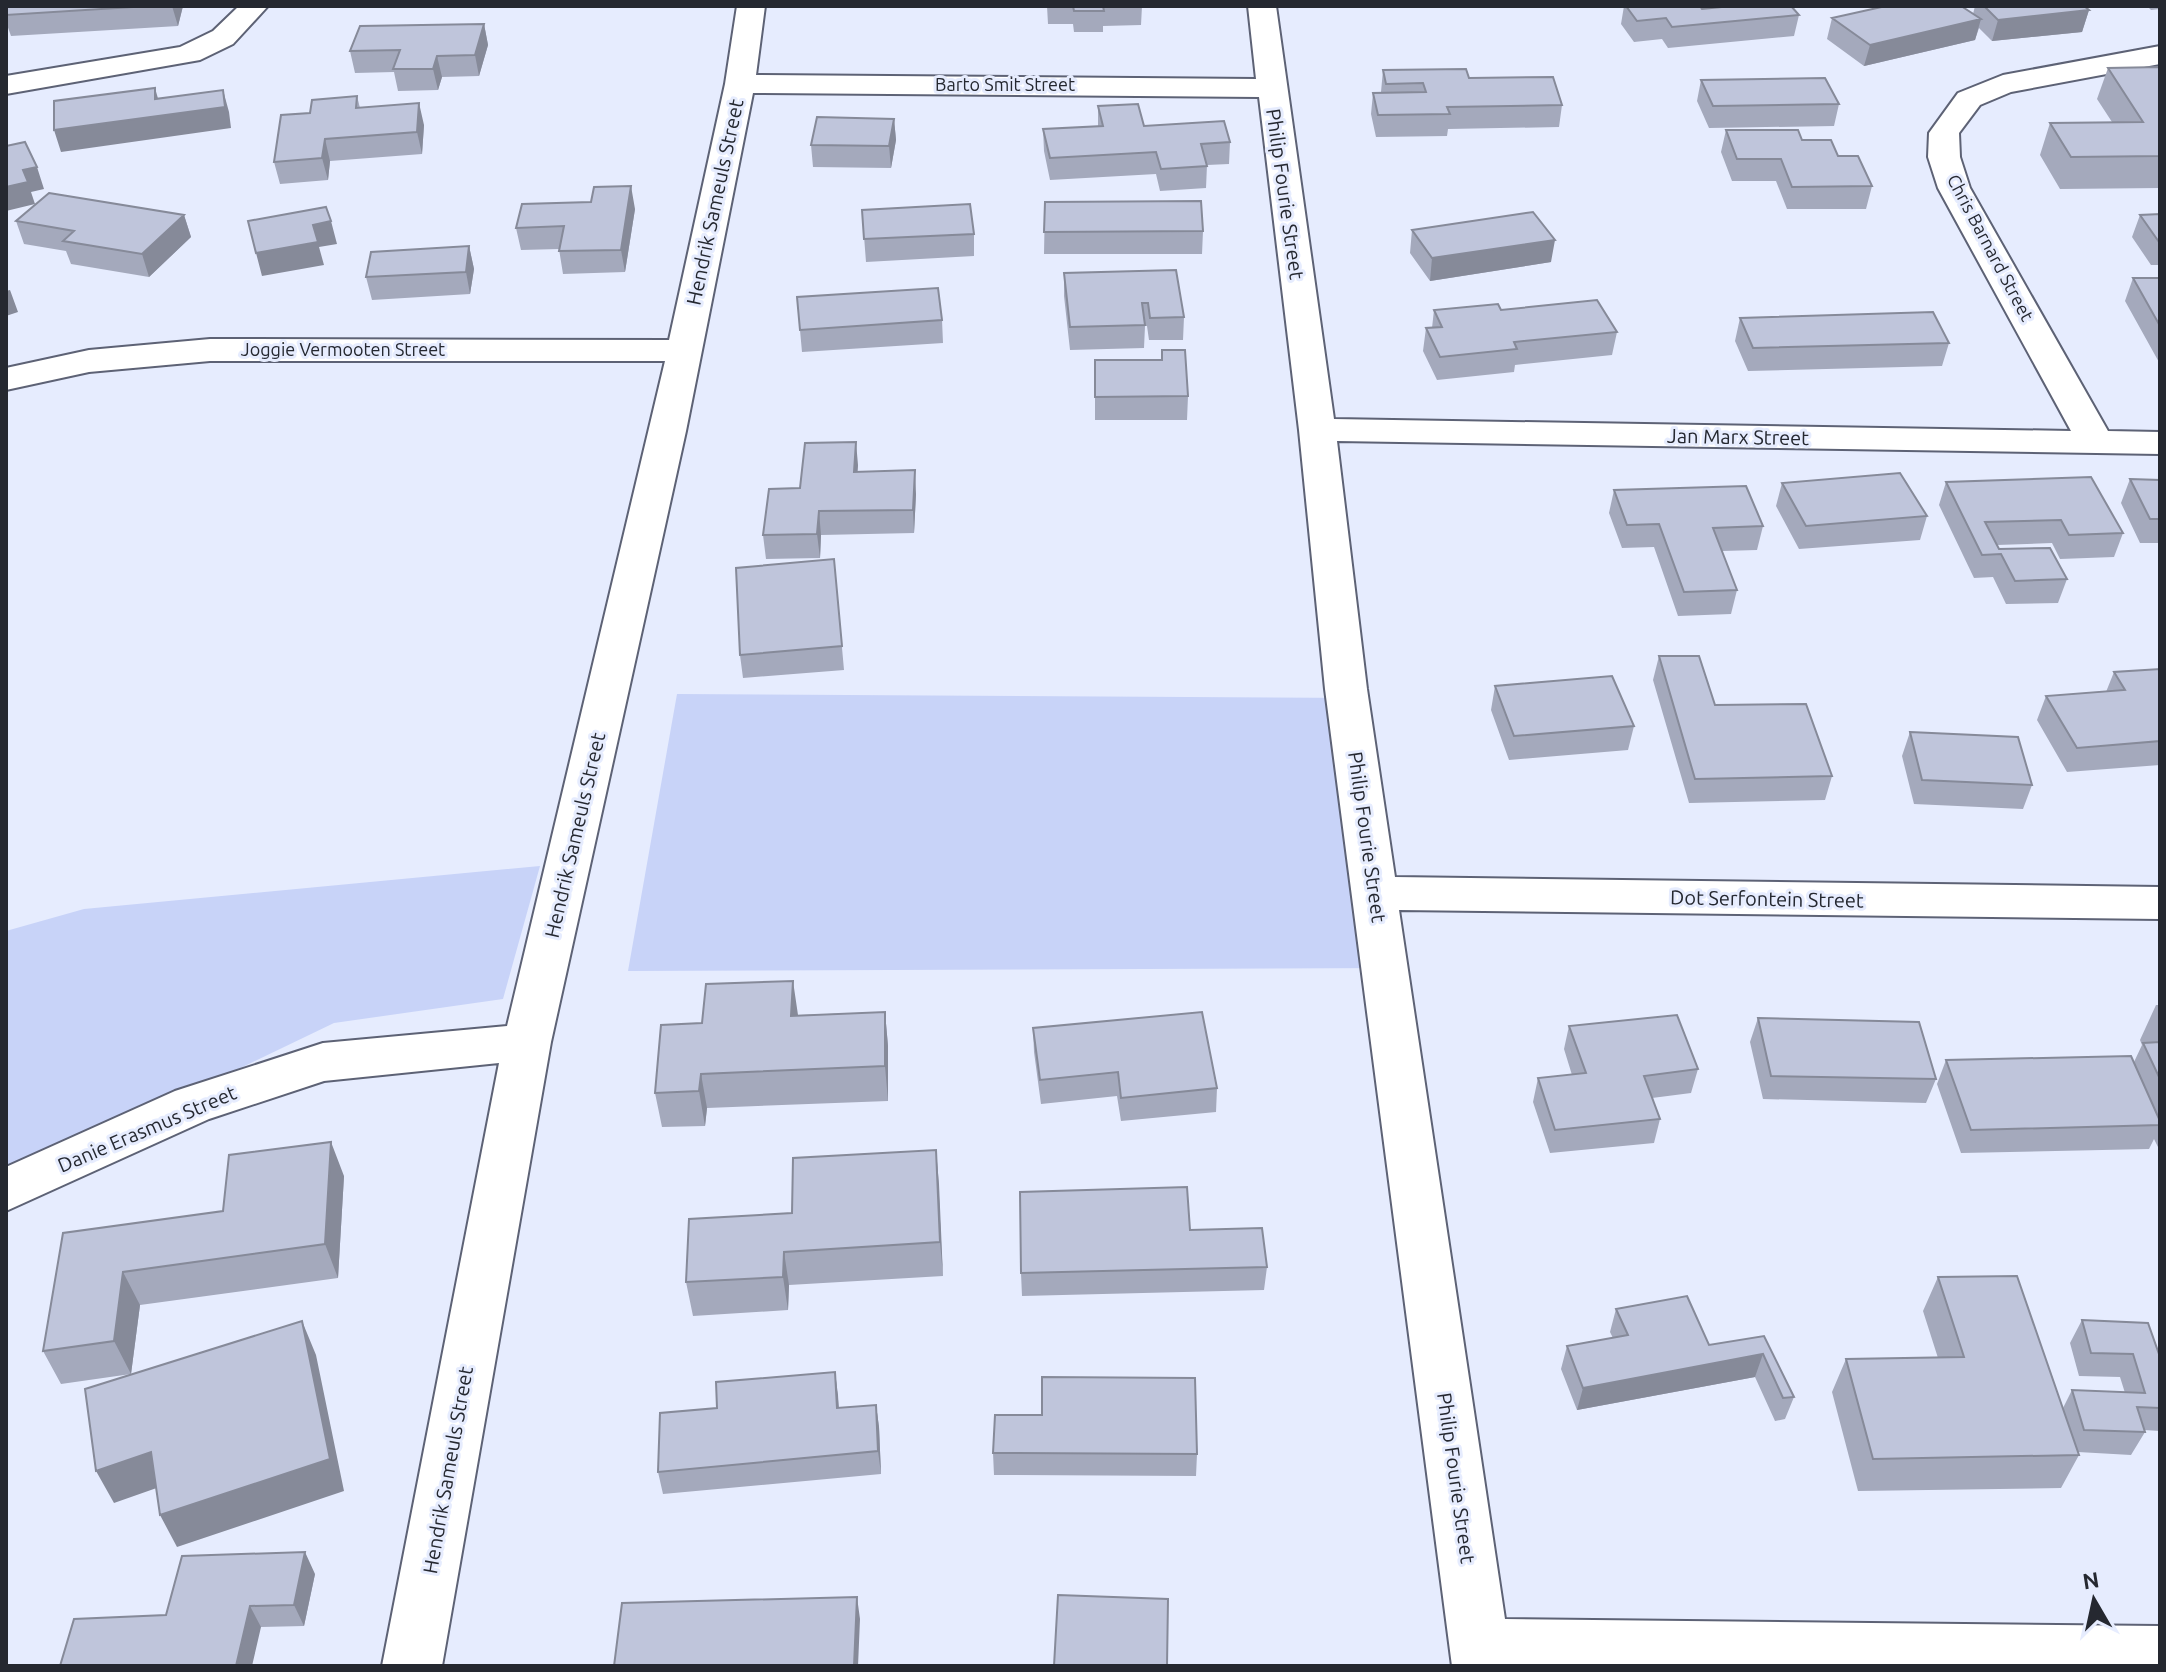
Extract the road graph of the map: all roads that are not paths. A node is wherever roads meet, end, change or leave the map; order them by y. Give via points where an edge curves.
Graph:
1 (254, 6) edge
2 (751, 6) edge
3 (1262, 6) edge
4 (2160, 55) edge
5 (740, 84) junction
6 (6, 85) edge
7 (1270, 88) junction
8 (682, 351) junction
9 (6, 379) edge
10 (1317, 430) junction
11 (2096, 443) junction
12 (2160, 443) edge
13 (1374, 893) junction
14 (2160, 903) edge
15 (527, 1042) junction
16 (6, 1190) edge
17 (2160, 1654) edge
18 (1481, 1656) edge
19 (412, 1666) edge

1 - 6 street via 228,35 183,58
2 - 5 street, Hendrik Sameuls Street
3 - 7 street, Philip Fourie Street
4 - 11 street, Chris Barnard Street via 2003,84 1969,99 1944,133 1944,157 1954,188
5 - 7 street, Barto Smit Street
5 - 8 street, Hendrik Sameuls Street
7 - 10 street, Philip Fourie Street
8 - 9 street, Joggie Vermooten Street via 210,350 89,361
8 - 15 street, Hendrik Sameuls Street
10 - 11 street, Jan Marx Street
10 - 13 street, Philip Fourie Street
11 - 12 street, Jan Marx Street
13 - 14 street, Dot Serfontein Street
13 - 18 street, Philip Fourie Street
15 - 16 street, Danie Erasmus Street via 323,1062 192,1105
15 - 19 street, Hendrik Sameuls Street
17 - 18 street

